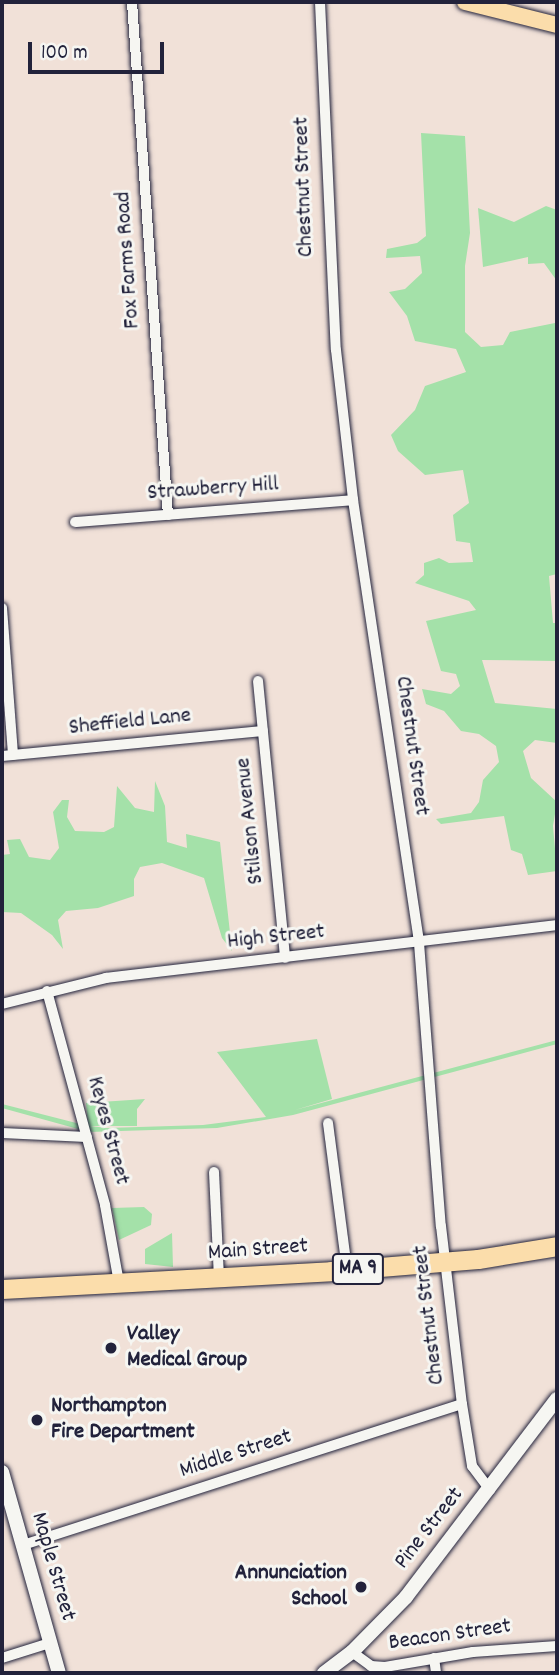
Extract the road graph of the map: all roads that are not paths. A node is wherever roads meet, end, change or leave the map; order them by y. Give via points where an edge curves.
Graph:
1 (132, 2) edge
2 (320, 2) edge
3 (465, 2) edge
4 (557, 24) edge
5 (353, 500) junction
6 (168, 514) junction
7 (75, 522) dead end
8 (2, 608) edge
9 (258, 681) dead end
10 (263, 731) junction
11 (7, 756) edge
12 (557, 925) edge
13 (419, 943) junction
14 (285, 958) junction
15 (47, 991) junction
16 (2, 1004) edge
17 (328, 1123) dead end
18 (2, 1133) edge
19 (87, 1138) junction
20 (214, 1172) dead end
21 (557, 1245) edge
22 (447, 1261) junction
23 (348, 1269) junction
24 (219, 1278) junction
25 (119, 1283) junction
26 (2, 1290) edge
27 (557, 1399) edge
28 (462, 1404) junction
29 (2, 1472) edge
30 (489, 1490) junction
31 (23, 1545) junction
32 (50, 1643) junction
33 (557, 1646) edge
34 (352, 1652) junction
35 (2, 1658) edge
36 (434, 1658) junction
37 (59, 1673) edge
38 (324, 1673) edge
39 (436, 1673) edge

1 - 6 street, Fox Farms Road
2 - 5 street, Chestnut Street via 331,300
3 - 4 main road
5 - 6 street, Strawberry Hill
5 - 13 street, Chestnut Street
6 - 7 street, Strawberry Hill
8 - 11 street
9 - 10 street, Stilson Avenue
10 - 11 street, Sheffield Lane
10 - 14 street, Stilson Avenue
12 - 13 street, High Street
13 - 14 street, High Street
13 - 22 street, Chestnut Street
14 - 15 street, High Street via 106,978
15 - 16 street, High Street
15 - 19 street, Keyes Street
17 - 23 street
18 - 19 street
19 - 25 street, Keyes Street
20 - 24 street
21 - 22 highway, Main Street / MA 9
22 - 23 highway, Main Street / MA 9
22 - 28 street, Chestnut Street
23 - 24 highway, Main Street / MA 9
24 - 25 highway, Main Street / MA 9
25 - 26 highway, Main Street / MA 9
27 - 30 street, Pine Street
28 - 30 street, Chestnut Street via 472,1466
28 - 31 street, Middle Street
29 - 31 street, Maple Street
30 - 34 street, Pine Street via 406,1597
31 - 32 street, Maple Street
32 - 35 street
32 - 37 street, Maple Street
33 - 36 street, Beacon Street
34 - 36 street, Beacon Street via 371,1665 385,1667
34 - 38 street, Pine Street
36 - 39 street

